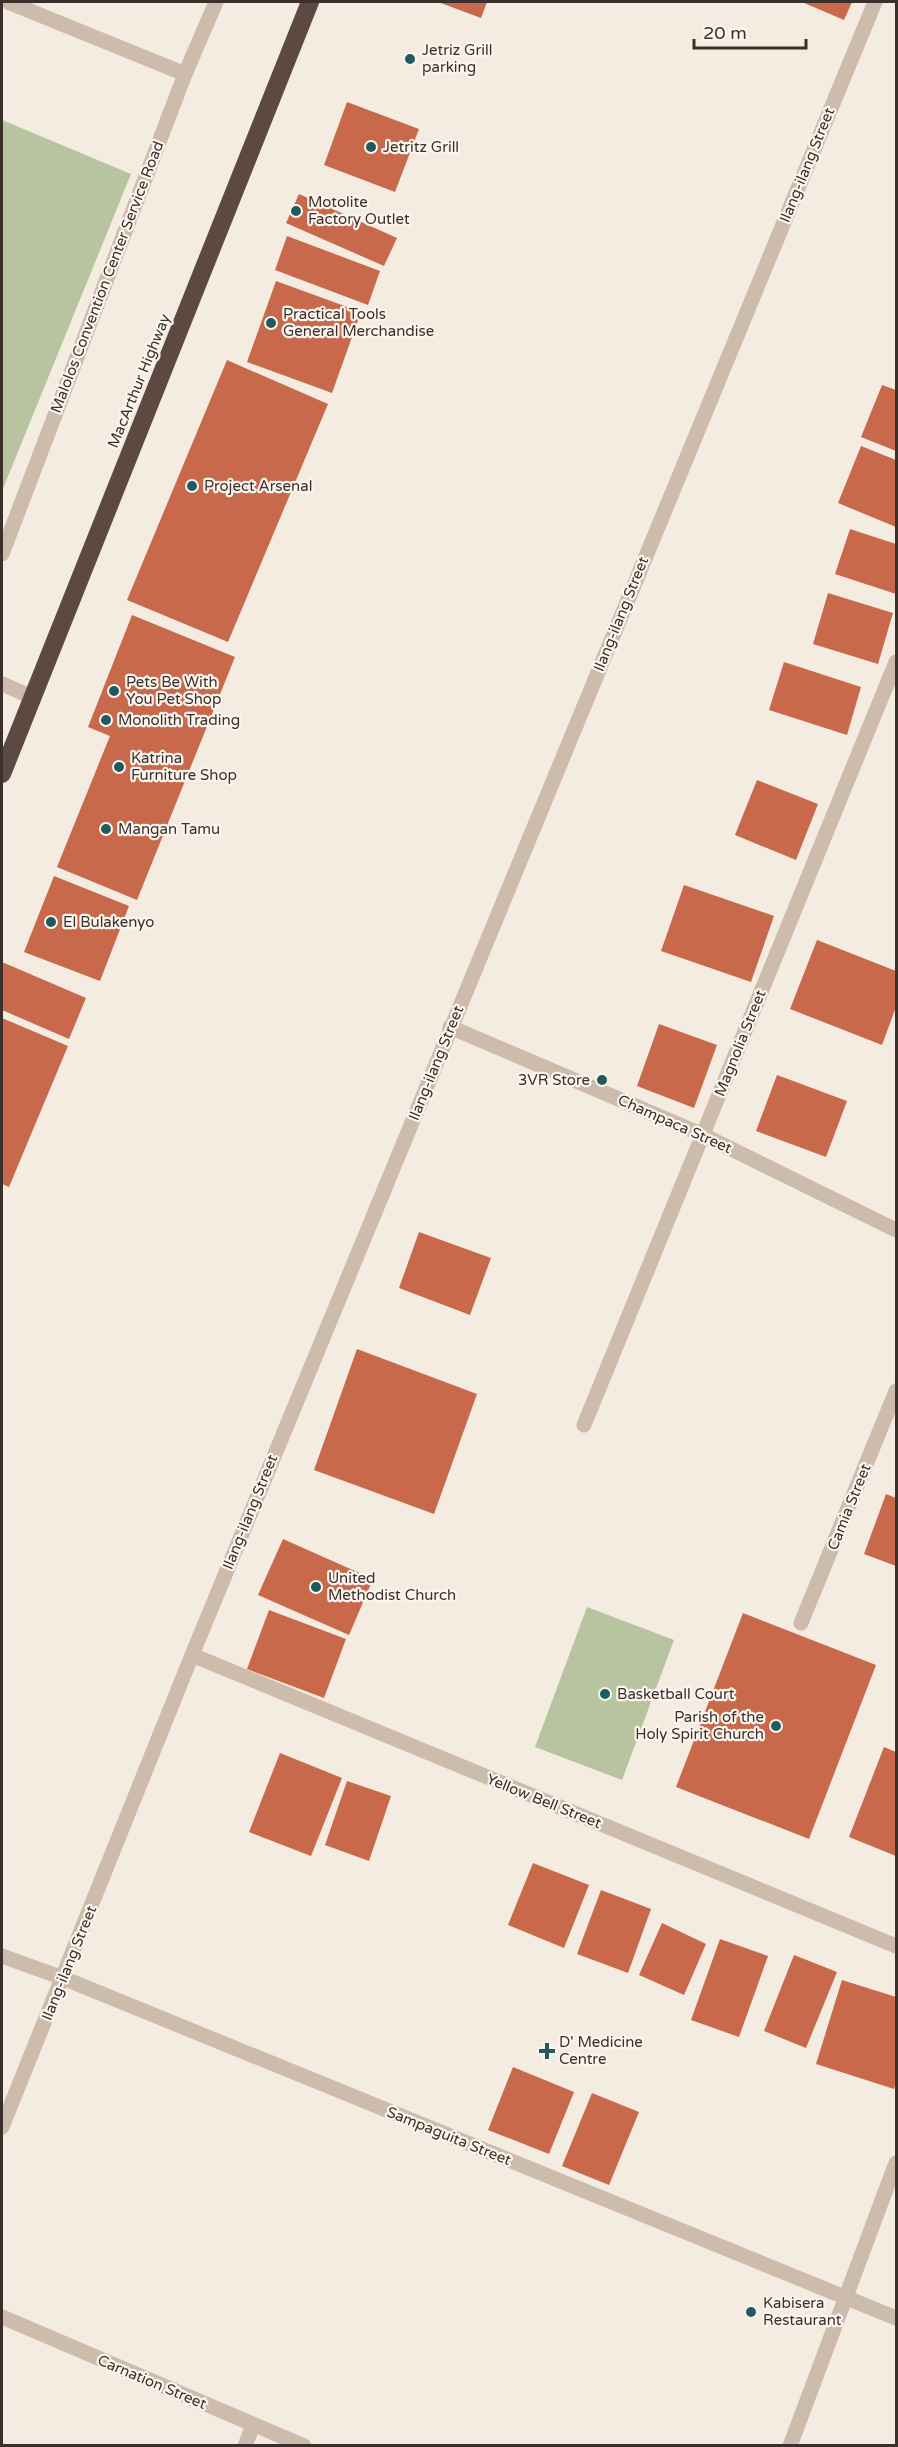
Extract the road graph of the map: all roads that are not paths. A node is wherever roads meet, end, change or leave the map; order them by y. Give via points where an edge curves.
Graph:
1 (8, 2) edge
2 (216, 2) edge
3 (310, 2) edge
4 (874, 2) edge
5 (185, 74) junction
6 (2, 554) edge
7 (897, 662) edge
8 (2, 684) edge
9 (32, 697) junction
10 (2, 774) edge
11 (450, 1027) junction
12 (703, 1135) junction
13 (897, 1230) edge
14 (897, 1391) edge
15 (584, 1425) dead end
16 (801, 1623) dead end
17 (192, 1655) junction
18 (897, 1946) edge
19 (2, 1956) edge
20 (63, 1978) junction
21 (2, 2127) edge
22 (897, 2163) edge
23 (845, 2297) junction
24 (2, 2317) edge
25 (897, 2318) edge
26 (253, 2425) junction
27 (245, 2445) edge
28 (304, 2445) edge
29 (790, 2445) edge

1 - 5 street
2 - 5 street, Malolos Convention Center Service Road
3 - 9 highway, MacArthur Highway
4 - 11 street, Ilang-ilang Street
5 - 6 street, Malolos Convention Center Service Road
7 - 12 street, Magnolia Street
8 - 9 street
9 - 10 highway, MacArthur Highway
11 - 12 street, Champaca Street
11 - 17 street, Ilang-ilang Street
12 - 13 street, Champaca Street
12 - 15 street, Magnolia Street
14 - 16 street, Camia Street
17 - 18 street, Yellow Bell Street
17 - 20 street, Ilang-ilang Street
19 - 20 street, Sampaguita Street
20 - 21 street, Ilang-ilang Street
20 - 23 street, Sampaguita Street
22 - 23 street
23 - 25 street, Sampaguita Street
23 - 29 street
24 - 26 street, Carnation Street
26 - 27 street
26 - 28 street, Carnation Street

